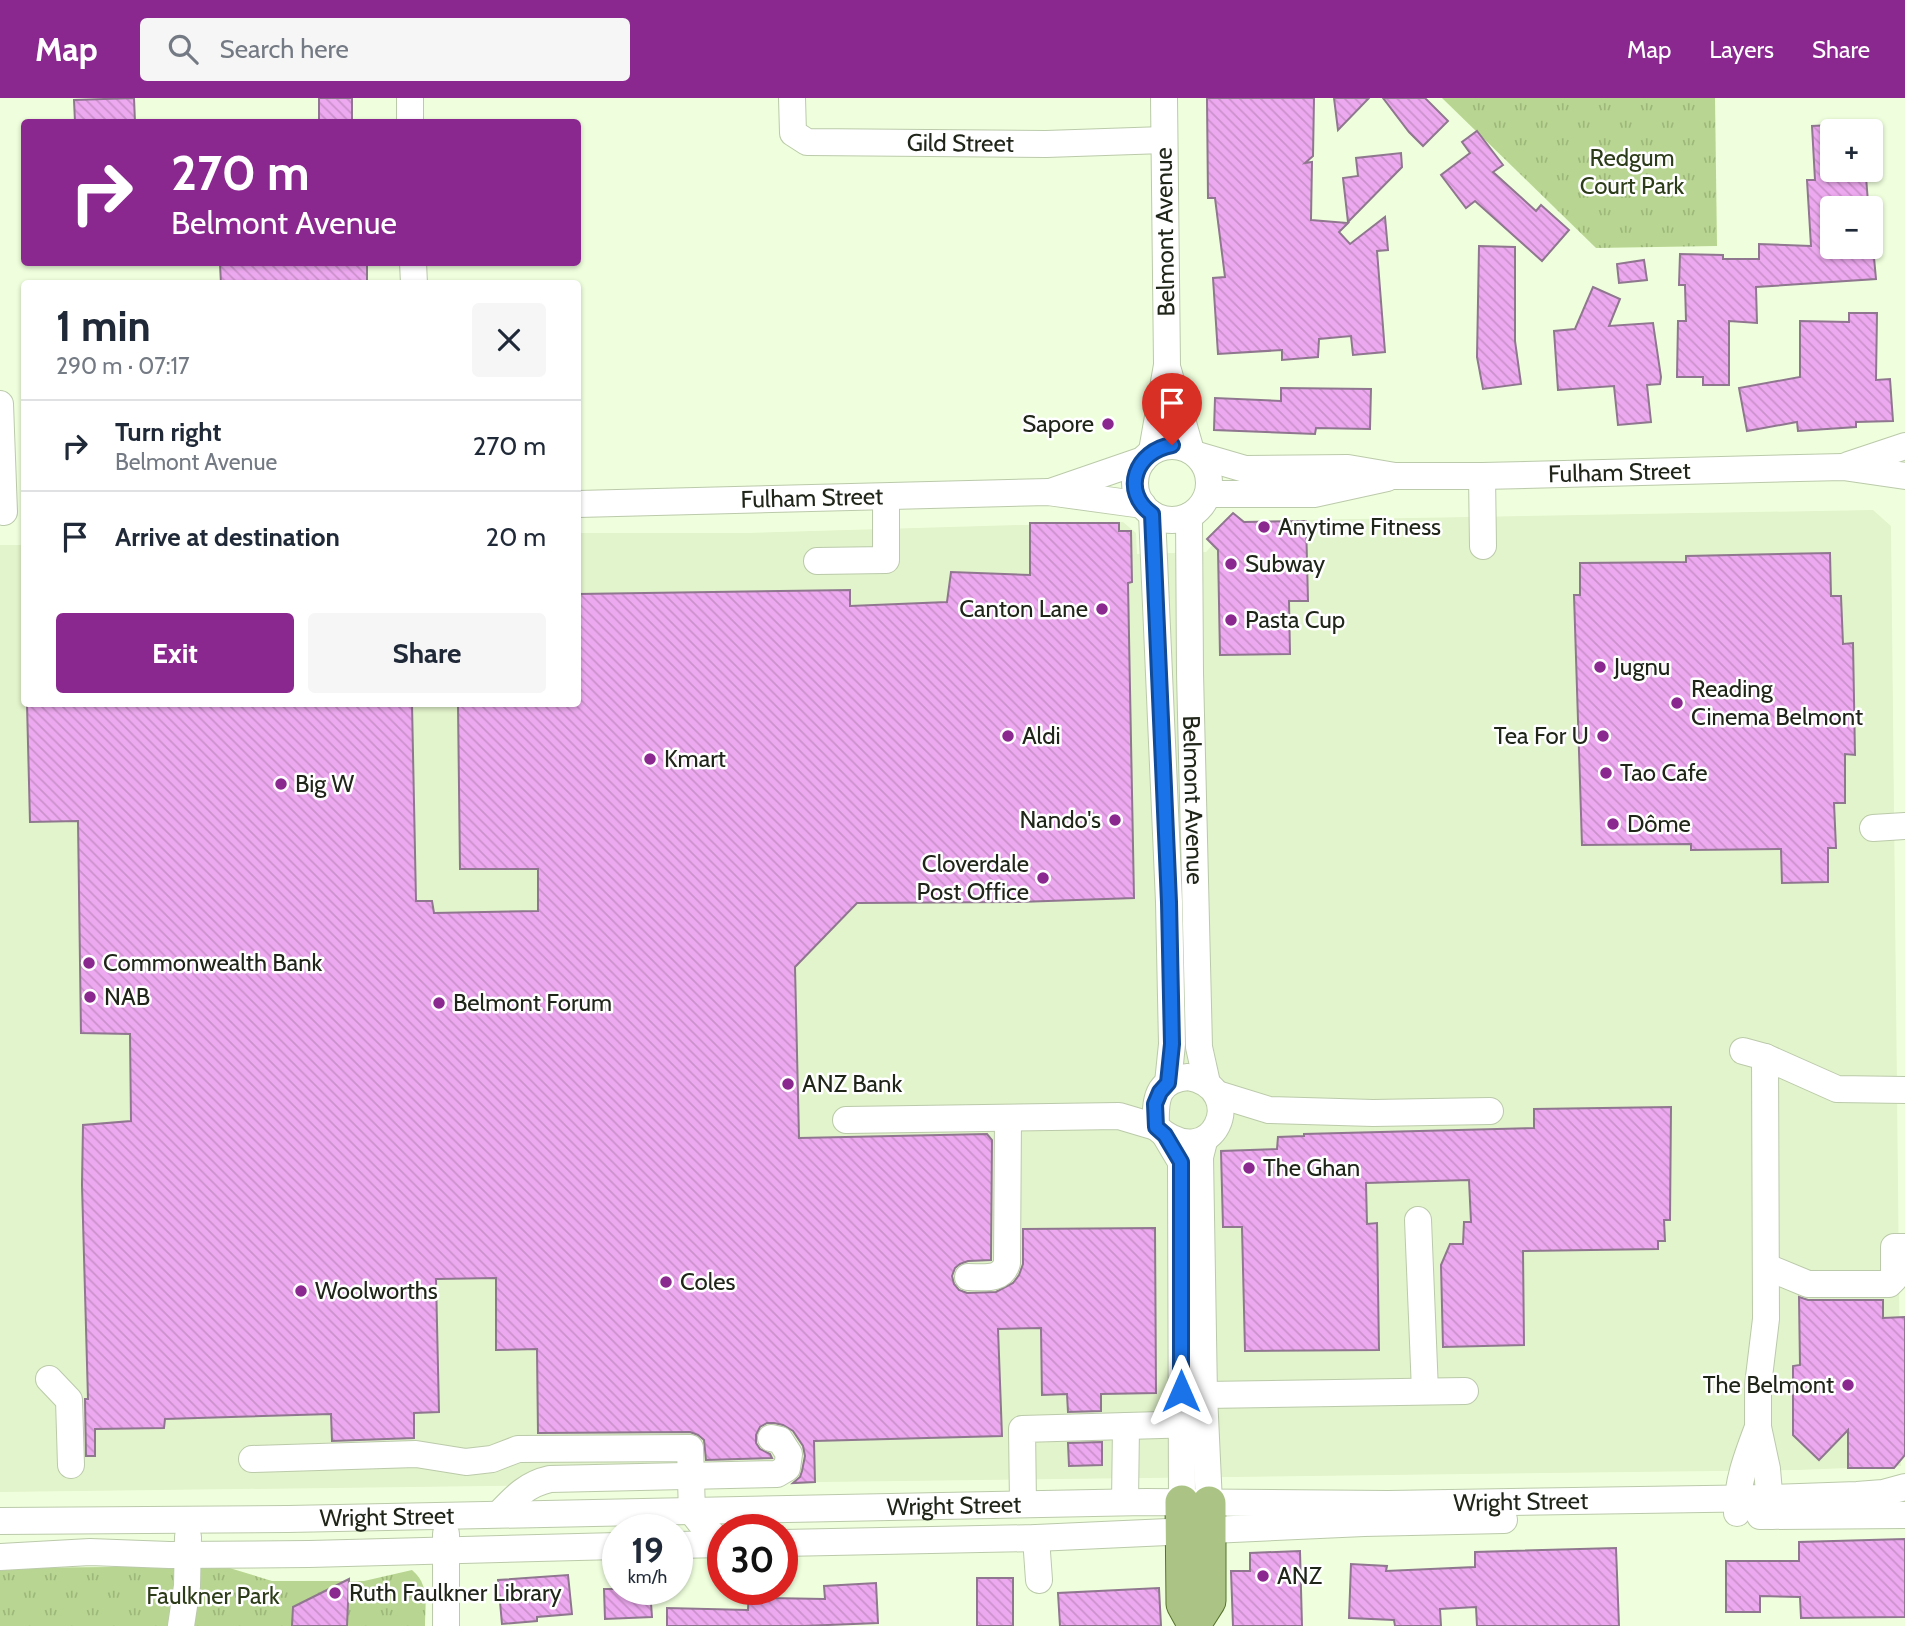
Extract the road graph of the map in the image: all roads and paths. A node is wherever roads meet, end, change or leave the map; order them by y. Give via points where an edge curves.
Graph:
1 (410, 98) edge
2 (792, 98) edge
3 (1164, 98) edge
4 (410, 119) edge
5 (1164, 140) junction
6 (1167, 365) junction
7 (0, 404) edge
8 (1905, 448) edge
9 (1194, 453) junction
10 (1148, 455) junction
11 (1843, 467) junction
12 (1395, 476) junction
13 (1482, 476) junction
14 (1905, 476) edge
15 (1048, 492) junction
16 (1208, 494) junction
17 (886, 497) junction
18 (581, 504) edge
19 (1147, 510) junction
20 (9, 512) edge
21 (1189, 516) junction
22 (1483, 546) dead end
23 (817, 561) dead end
24 (1905, 826) edge
25 (1873, 828) dead end
26 (1164, 1088) junction
27 (1212, 1089) junction
28 (1905, 1090) edge
29 (1269, 1110) junction
30 (1490, 1111) dead end
31 (1119, 1116) junction
32 (1008, 1118) junction
33 (846, 1120) dead end
34 (1161, 1131) junction
35 (1210, 1134) junction
36 (1418, 1220) dead end
37 (1900, 1247) edge
38 (1766, 1267) junction
39 (968, 1277) dead end
40 (49, 1379) dead end
41 (1425, 1391) junction
42 (1465, 1391) dead end
43 (1204, 1395) junction
44 (1193, 1424) junction
45 (1126, 1426) junction
46 (1758, 1427) junction
47 (771, 1438) dead end
48 (251, 1459) dead end
49 (71, 1465) dead end
50 (1905, 1487) edge
51 (1125, 1502) junction
52 (1023, 1504) junction
53 (1737, 1507) junction
54 (1770, 1507) junction
55 (692, 1512) junction
56 (445, 1514) junction
57 (499, 1514) junction
58 (1905, 1515) edge
59 (1196, 1517) junction
60 (178, 1519) junction
61 (0, 1521) edge
62 (0, 1530) edge
63 (707, 1530) edge
64 (1036, 1538) junction
65 (798, 1543) edge
66 (602, 1546) edge
67 (446, 1551) junction
68 (59, 1553) junction
69 (178, 1555) junction
70 (0, 1557) edge
71 (1039, 1580) dead end
72 (181, 1623) edge
73 (1195, 1625) edge
74 (446, 1626) edge

1 - 4 street
2 - 5 street, Gild Street via 793,133 807,142
3 - 5 street, Belmont Avenue
5 - 6 street, Belmont Avenue
6 - 9 street, Belmont Avenue
6 - 10 street, Belmont Avenue
7 - 20 street
8 - 11 street, Fulham Street
8 - 14 street, Fulham Street
9 - 10 street via 1172,445
9 - 12 street, Fulham Street via 1245,470 1348,468
9 - 16 street, Belmont Avenue via 1208,472
10 - 15 street, Fulham Street
10 - 19 street, Belmont Avenue via 1135,482
11 - 13 street, Fulham Street
11 - 14 street, Fulham Street
12 - 13 street, Fulham Street
12 - 16 street, Fulham Street via 1314,494
13 - 22 street
15 - 17 street, Fulham Street
15 - 19 street, Fulham Street
16 - 21 street
17 - 18 street, Fulham Street
17 - 23 street via 886,560
19 - 21 street via 1164,519
19 - 26 street, Belmont Avenue via 1169,902 1172,1044
21 - 27 street, Belmont Avenue via 1199,1047
24 - 25 street
26 - 27 street via 1188,1077 1200,1079
26 - 31 street
26 - 34 street, Belmont Avenue via 1155,1104
27 - 29 street
27 - 35 street, Belmont Avenue via 1222,1117
28 - 38 street via 1837,1089 1754,1054
29 - 30 street
29 - 35 street
31 - 32 street
31 - 34 street
32 - 33 street
32 - 39 street via 1007,1263 996,1276
34 - 35 street via 1190,1144
34 - 44 street, Belmont Avenue via 1181,1162
35 - 43 street, Belmont Avenue via 1200,1157
36 - 41 street
37 - 38 street via 1889,1284 1808,1284
38 - 46 street
40 - 49 street via 69,1400
41 - 42 street
41 - 43 street
43 - 44 street, Belmont Avenue
44 - 45 street
44 - 59 street, Belmont Avenue
45 - 51 street
45 - 52 street via 1022,1429 1014,1450
46 - 53 street via 1742,1468
46 - 54 street
47 - 57 street via 779,1440 789,1454 787,1468 777,1475 564,1478 536,1482
48 - 55 street via 416,1454 467,1462 518,1449 690,1448
50 - 54 street, Wright Street
51 - 52 street, Wright Street
51 - 59 street, Wright Street
52 - 55 street, Wright Street
53 - 54 street, Wright Street
53 - 59 street, Wright Street via 1364,1523
54 - 58 street, Wright Street
55 - 57 street, Wright Street
55 - 63 street
56 - 57 street, Wright Street
56 - 60 street, Wright Street
56 - 67 street
59 - 64 street, Wright Street
59 - 73 main road, Belmont Avenue via 1183,1604
60 - 61 street, Wright Street
60 - 69 street
62 - 68 street via 14,1540
64 - 65 street, Wright Street
64 - 71 street
66 - 67 street, Wright Street
67 - 69 street, Wright Street
67 - 74 street
68 - 69 street, Wright Street
68 - 70 street, Wright Street
69 - 72 street via 170,1587

